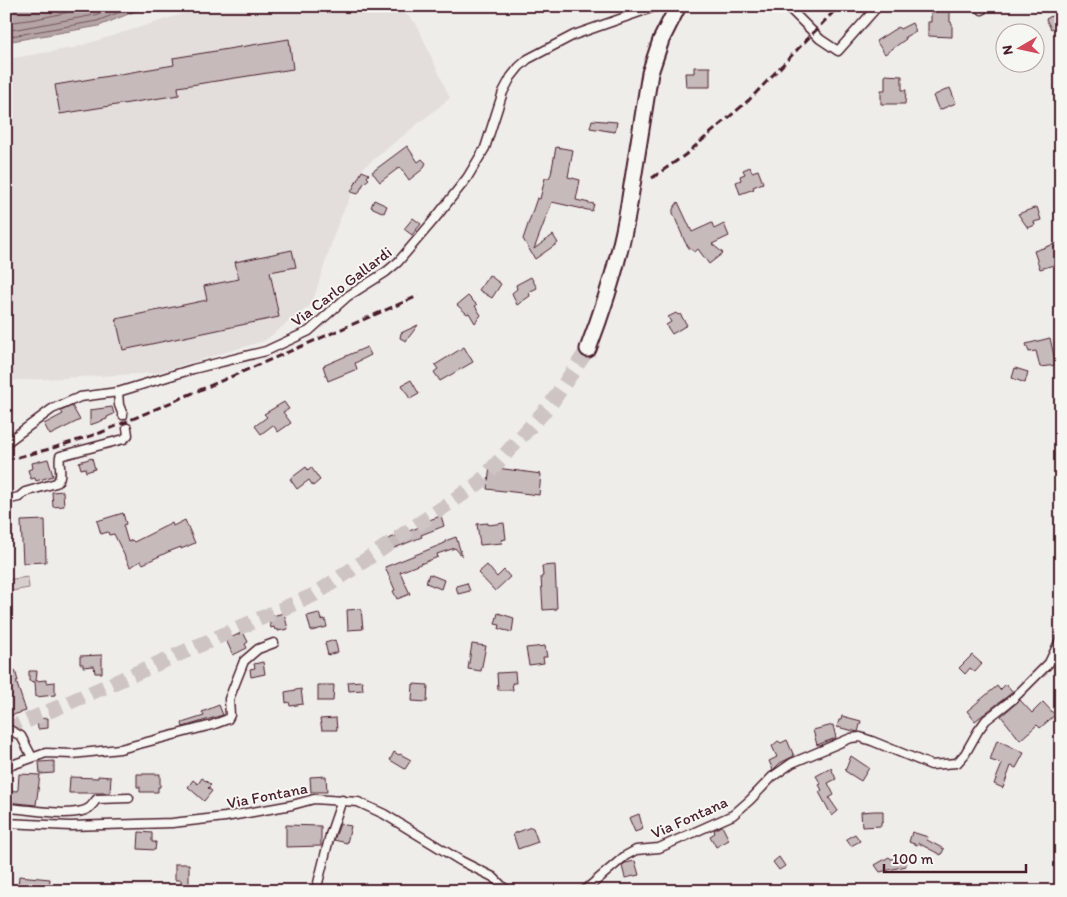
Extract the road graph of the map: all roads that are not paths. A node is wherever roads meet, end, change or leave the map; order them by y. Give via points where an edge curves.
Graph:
1 (678, 6) edge
2 (788, 6) edge
3 (878, 6) edge
4 (654, 7) edge
5 (588, 349) tunnel mouth
6 (118, 392) junction
7 (123, 415) tunnel mouth
8 (127, 428) dead end
9 (6, 443) edge
10 (6, 500) edge
11 (1061, 638) edge
12 (274, 643) dead end
13 (6, 728) edge
14 (32, 757) junction
15 (6, 767) edge
16 (130, 798) dead end
17 (342, 800) junction
18 (6, 808) edge
19 (6, 823) edge
20 (316, 891) edge
21 (508, 891) edge
22 (584, 891) edge

1 - 5 highway, bridge via 661,40 650,73 616,268
2 - 3 street via 820,39 838,51
4 - 6 street, Via Carlo Gallardi via 574,35 519,67 503,92 481,156 433,221 398,262 348,296 309,331 266,351
6 - 7 street
6 - 9 street, Via Carlo Gallardi via 80,398 52,409
8 - 10 street via 128,435 124,439 60,456 60,481
11 - 22 street, Via Fontana via 1049,663 1013,699 986,720 957,763 931,765 872,741 850,738 792,763 732,814 659,848 636,850 625,856
12 - 14 street via 258,649 244,660 229,699 228,719 120,749 46,753
13 - 14 street via 21,736
14 - 15 street
16 - 18 street via 97,799 89,808 77,812
17 - 19 street, Via Fontana via 314,799 239,815 172,823 70,826
17 - 20 street
17 - 21 street, Via Fontana via 358,802 384,814 493,878

